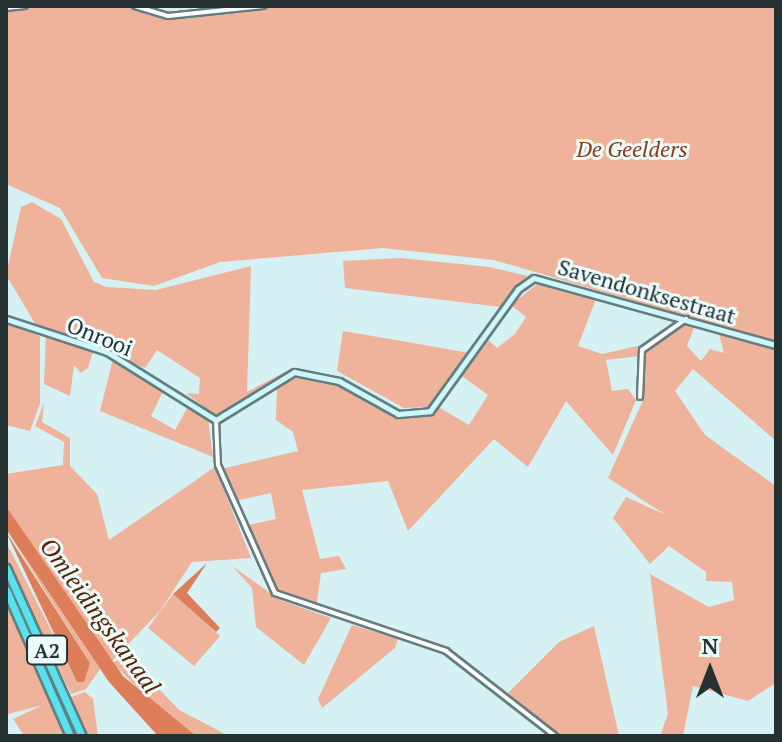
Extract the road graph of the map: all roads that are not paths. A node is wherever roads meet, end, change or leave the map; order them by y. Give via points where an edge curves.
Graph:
1 (25, 6) edge
2 (135, 6) edge
3 (263, 6) edge
4 (6, 8) edge
5 (6, 319) edge
6 (686, 319) junction
7 (776, 345) edge
8 (640, 397) dead end
9 (216, 420) junction
10 (6, 568) edge
11 (6, 590) edge
12 (70, 736) edge
13 (82, 736) edge
14 (555, 736) edge

1 - 4 street
2 - 3 street via 168,16
5 - 9 street, Onrooi via 114,355
6 - 7 street, Savendonksestraat
6 - 8 street via 642,350
6 - 9 street, Savendonksestraat via 534,278 518,289 430,411 398,414 339,381 294,372
9 - 14 street via 220,471 275,593 446,651
10 - 13 highway, A2
11 - 12 highway, A2

